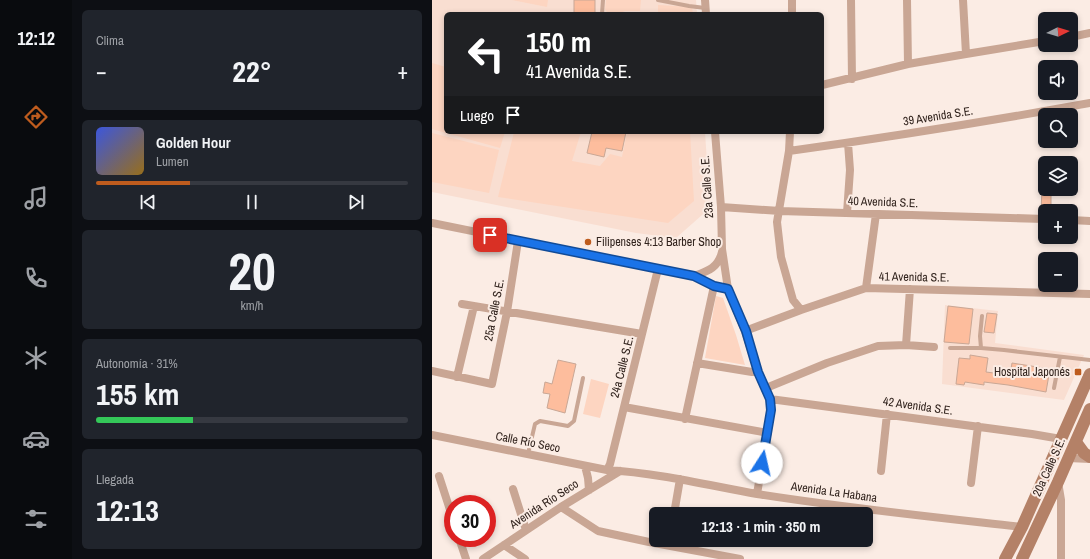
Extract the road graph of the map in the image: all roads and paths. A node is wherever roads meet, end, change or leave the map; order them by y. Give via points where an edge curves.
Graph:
1 (603, 0) edge
2 (658, 0) edge
3 (792, 0) edge
4 (851, 0) edge
5 (907, 0) edge
6 (963, 0) edge
7 (706, 7) edge
8 (602, 12) edge
9 (792, 12) edge
10 (1090, 34) edge
11 (1078, 36) edge
12 (1038, 42) edge
13 (966, 54) junction
14 (908, 64) junction
15 (852, 79) junction
16 (824, 85) edge
17 (1090, 103) edge
18 (715, 134) edge
19 (790, 134) edge
20 (848, 143) junction
21 (789, 151) junction
22 (721, 207) junction
23 (780, 211) junction
24 (846, 213) junction
25 (876, 214) junction
26 (1038, 219) edge
27 (1078, 220) edge
28 (1090, 221) edge
29 (432, 223) edge
30 (518, 241) junction
31 (722, 249) junction
32 (658, 269) junction
33 (694, 276) junction
34 (714, 286) junction
35 (866, 288) junction
36 (728, 289) junction
37 (910, 289) junction
38 (1090, 294) edge
39 (462, 304) dead end
40 (474, 306) junction
41 (801, 310) junction
42 (507, 312) junction
43 (982, 316) dead end
44 (746, 331) junction
45 (642, 334) junction
46 (906, 346) junction
47 (934, 347) dead end
48 (950, 348) dead end
49 (981, 348) junction
50 (1060, 357) junction
51 (1090, 360) edge
52 (698, 363) junction
53 (432, 371) edge
54 (758, 372) junction
55 (1090, 374) edge
56 (457, 377) junction
57 (583, 378) dead end
58 (766, 388) junction
59 (1054, 388) dead end
60 (770, 399) junction
61 (624, 407) junction
62 (1090, 409) edge
63 (887, 414) junction
64 (686, 419) junction
65 (978, 426) junction
66 (768, 433) junction
67 (432, 435) edge
68 (1061, 439) junction
69 (1076, 442) junction
70 (528, 454) junction
71 (1068, 458) junction
72 (1090, 458) edge
73 (585, 466) junction
74 (607, 470) junction
75 (620, 471) junction
76 (881, 471) dead end
77 (439, 476) dead end
78 (680, 479) junction
79 (1058, 482) junction
80 (971, 483) dead end
81 (513, 489) dead end
82 (589, 490) junction
83 (757, 494) junction
84 (445, 495) edge
85 (561, 507) junction
86 (675, 507) edge
87 (1022, 528) junction
88 (526, 530) junction
89 (649, 540) edge
90 (504, 545) junction
91 (462, 547) edge
92 (688, 547) edge
93 (466, 559) edge
94 (483, 559) edge
95 (525, 559) edge
96 (740, 559) edge
97 (1005, 559) edge
98 (1022, 559) edge
99 (1061, 559) edge

1 - 8 lane
2 - 7 lane
3 - 9 street
4 - 15 street
5 - 14 street
6 - 13 street
10 - 11 street
12 - 13 street
13 - 14 street
14 - 15 street
15 - 16 street
17 - 20 street, 39 Avenida S.E.
18 - 22 street, 23a Calle S.E.
19 - 21 street
20 - 21 street, 39 Avenida S.E.
20 - 24 street via 850,170
21 - 23 street
22 - 23 street, 40 Avenida S.E.
22 - 31 street, 23a Calle S.E.
23 - 24 street, 40 Avenida S.E.
23 - 41 street via 777,222 781,256 793,300
24 - 25 street, 40 Avenida S.E.
25 - 26 street, 40 Avenida S.E.
25 - 35 street
27 - 28 street
29 - 30 street
30 - 32 street
30 - 42 street, 25a Calle S.E.
31 - 33 street via 716,266
31 - 36 street, 23a Calle S.E.
32 - 33 street
32 - 45 street, 24a Calle S.E.
33 - 34 street
34 - 36 street
34 - 52 street
35 - 37 street, 41 Avenida S.E.
35 - 41 street, 41 Avenida S.E.
36 - 44 street, 23a Calle S.E.
37 - 38 street, 41 Avenida S.E.
37 - 46 street
39 - 40 street
40 - 42 street
40 - 56 street
41 - 44 street, 41 Avenida S.E.
42 - 45 street
42 - 56 street, 25a Calle S.E. via 492,384
43 - 49 lane
44 - 54 street, 23a Calle S.E.
45 - 61 street, 24a Calle S.E.
46 - 47 street
46 - 58 street via 878,346
48 - 49 lane
49 - 50 lane
50 - 51 lane
50 - 59 lane
52 - 54 street
52 - 64 street
53 - 56 street
54 - 58 street, 23a Calle S.E.
55 - 68 street, 20a Calle S.E.
57 - 70 lane via 574,421 568,426 540,420 535,424
58 - 60 street, 23a Calle S.E.
60 - 63 street, 42 Avenida S.E.
60 - 66 street, 23a Calle S.E.
61 - 64 street
61 - 74 street, 24a Calle S.E.
62 - 69 street, 20a Calle S.E.
63 - 65 street, 42 Avenida S.E.
63 - 76 street
64 - 66 street
65 - 68 street, 42 Avenida S.E.
65 - 80 street
66 - 83 street, 23a Calle S.E.
67 - 70 street, Calle Río Seco
68 - 87 street, 20a Calle S.E.
69 - 71 street, 20a Calle S.E.
69 - 72 street
70 - 73 street, Calle Río Seco
71 - 72 street
71 - 79 street, 20a Calle S.E.
73 - 74 street, Calle Río Seco
73 - 82 street
74 - 75 street, Calle Río Seco
75 - 78 street, Avenida La Habana
75 - 82 street, Avenida Río Seco
77 - 84 street
78 - 83 street, Avenida La Habana
78 - 86 street
79 - 98 street, 20a Calle S.E.
79 - 99 street via 1062,500
81 - 88 street
82 - 85 street, Avenida Río Seco
83 - 87 street, Avenida La Habana
85 - 88 street, Avenida Río Seco
85 - 89 street via 598,531
87 - 97 street, 20a Calle S.E.
88 - 90 street, Avenida Río Seco
90 - 94 street, Avenida Río Seco
90 - 95 street
91 - 93 street
92 - 96 street

